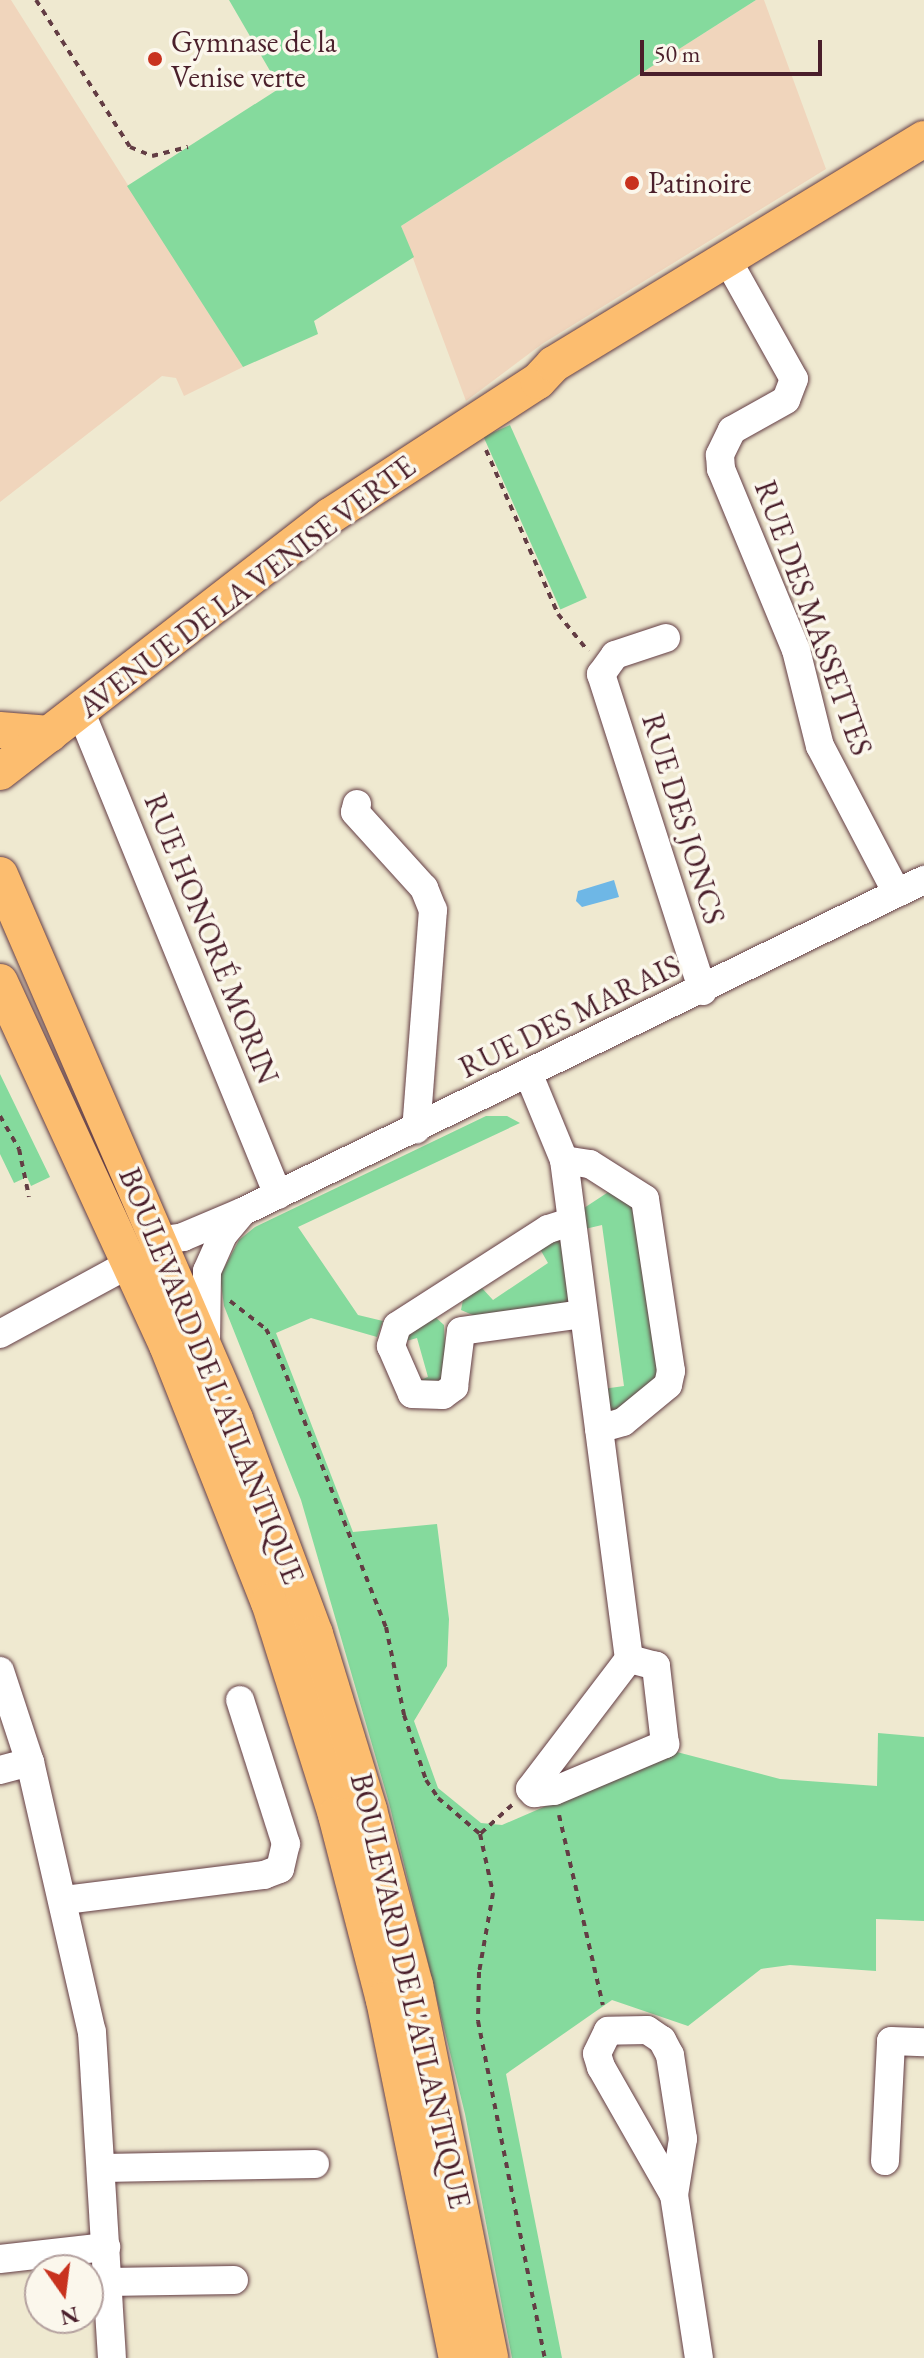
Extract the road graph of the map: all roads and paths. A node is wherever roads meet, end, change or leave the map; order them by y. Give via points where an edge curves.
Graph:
1 (36, 0) edge
2 (924, 139) edge
3 (188, 147) dead end
4 (716, 269) junction
5 (470, 425) junction
6 (666, 638) dead end
7 (602, 666) junction
8 (80, 710) junction
9 (0, 730) edge
10 (50, 734) junction
11 (0, 772) edge
12 (357, 804) dead end
13 (0, 875) edge
14 (924, 880) edge
15 (897, 893) junction
16 (0, 982) edge
17 (703, 991) junction
18 (529, 1075) junction
19 (0, 1116) edge
20 (416, 1129) junction
21 (564, 1160) junction
22 (278, 1195) junction
23 (29, 1197) dead end
24 (242, 1212) junction
25 (570, 1222) junction
26 (144, 1252) junction
27 (207, 1271) junction
28 (440, 1300) junction
29 (582, 1314) junction
30 (461, 1331) junction
31 (0, 1334) edge
32 (206, 1350) junction
33 (599, 1429) junction
34 (629, 1659) junction
35 (0, 1671) edge
36 (240, 1700) dead end
37 (30, 1762) junction
38 (0, 1770) edge
39 (542, 1790) junction
40 (480, 1834) junction
41 (65, 1900) junction
42 (608, 2031) junction
43 (924, 2042) edge
44 (885, 2161) dead end
45 (315, 2164) dead end
46 (104, 2168) junction
47 (674, 2195) junction
48 (106, 2247) junction
49 (0, 2259) edge
50 (234, 2280) dead end
51 (107, 2282) junction
52 (112, 2358) edge
53 (457, 2358) edge
54 (490, 2358) edge
55 (545, 2358) edge
56 (699, 2358) edge

1 - 3 path via 130,147 152,156
2 - 4 main road, AVENUE DE LA VENISE VERTE
4 - 5 main road, AVENUE DE LA VENISE VERTE via 554,364 538,381
4 - 15 street, RUE DES MASSETTES via 794,379 786,400 732,430 720,455 721,469 796,650 820,746
5 - 7 path via 558,614
5 - 8 main road, AVENUE DE LA VENISE VERTE via 330,516
6 - 7 street via 615,655
7 - 17 street, RUE DES JONCS
8 - 10 main road, AVENUE DE LA VENISE VERTE
8 - 22 street, RUE HONORÉ MORIN
9 - 10 main road
10 - 11 main road, AVENUE DE LA VENISE VERTE
12 - 20 street via 355,812 424,888 433,910
13 - 26 main road, BOULEVARD DE L'ATLANTIQUE
14 - 15 street, RUE DES MARAIS
15 - 17 street, RUE DES MARAIS
16 - 26 main road, BOULEVARD DE L'ATLANTIQUE
17 - 18 street, RUE DES MARAIS
18 - 20 street, RUE DES MARAIS
18 - 21 street
19 - 23 path via 19,1149
20 - 22 street, RUE DES MARAIS
21 - 25 street
21 - 33 street via 590,1164 645,1199 671,1371 668,1385 623,1422
22 - 24 street, RUE DES MARAIS
24 - 26 street, RUE DES MARAIS
24 - 27 street, RUE DES MARAIS via 223,1235
25 - 28 street via 548,1229
25 - 29 street
26 - 31 street, RUE DES MARAIS
26 - 32 main road, BOULEVARD DE L'ATLANTIQUE
26 - 53 main road, BOULEVARD DE L'ATLANTIQUE via 336,1815 395,2045
27 - 32 street, RUE DES MARAIS
27 - 40 path via 273,1342 386,1627 404,1715 426,1780 438,1798
28 - 30 street
28 - 30 street via 397,1326 391,1339 412,1394 428,1397 451,1391
29 - 30 street
29 - 33 street
32 - 54 main road, BOULEVARD DE L'ATLANTIQUE via 281,1539 369,1810 434,2069
33 - 34 street
34 - 39 street
34 - 39 street via 656,1666 668,1732 665,1744
35 - 37 street
36 - 41 street via 286,1844 280,1869
37 - 38 street
37 - 41 street
39 - 40 path
39 - 42 path
40 - 55 path via 491,1865 493,1893 478,1981 483,2061
41 - 46 street via 92,2032
42 - 47 street via 597,2054 601,2067
42 - 47 street via 647,2030 662,2040 670,2055 683,2139
43 - 44 street via 891,2041
45 - 46 street
46 - 48 street
47 - 56 street
48 - 49 street
48 - 51 street
50 - 51 street
51 - 52 street

